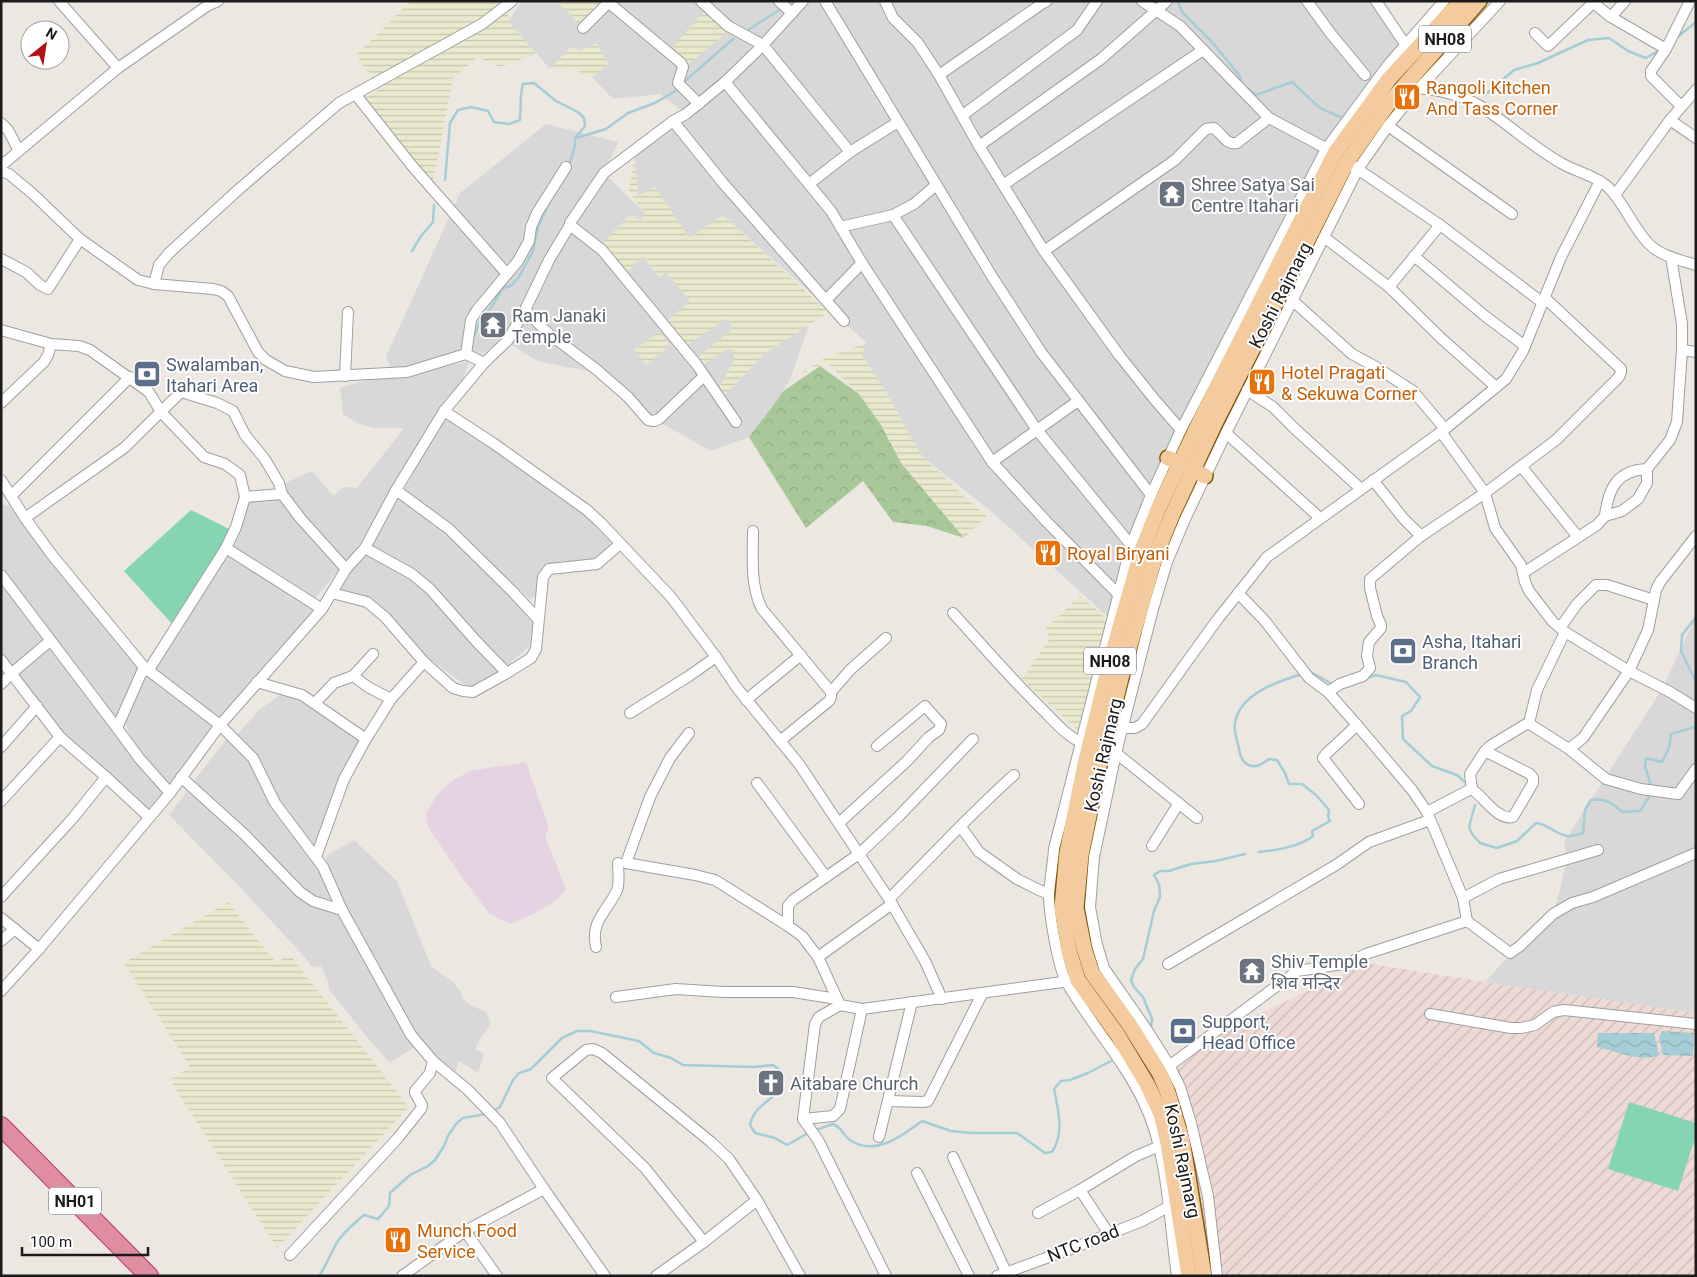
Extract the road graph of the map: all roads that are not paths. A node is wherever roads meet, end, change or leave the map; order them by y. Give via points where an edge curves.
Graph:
1 (59, 1) edge
2 (218, 1) edge
3 (512, 1) edge
4 (701, 1) edge
5 (779, 1) edge
6 (803, 1) edge
7 (825, 1) edge
8 (885, 1) edge
9 (1047, 1) edge
10 (1097, 1) edge
11 (1142, 1) edge
12 (1167, 1) edge
13 (1307, 1) edge
14 (1376, 1) edge
15 (1444, 1) edge
16 (1461, 1) edge
17 (1479, 1) edge
18 (1500, 1) edge
19 (1625, 1) edge
20 (1690, 1) edge
21 (610, 2) edge
22 (1592, 2) edge
23 (1156, 10) junction
24 (792, 13) junction
25 (1611, 17) junction
26 (582, 28) dead end
27 (1427, 29) junction
28 (1535, 33) dead end
29 (1405, 44) junction
30 (764, 45) junction
31 (1666, 49) junction
32 (1203, 50) junction
33 (118, 68) junction
34 (1388, 72) junction
35 (940, 75) junction
36 (1365, 75) dead end
37 (725, 82) junction
38 (1415, 83) junction
39 (1696, 90) edge
40 (356, 95) junction
41 (699, 104) junction
42 (1681, 106) junction
43 (963, 115) junction
44 (1269, 118) junction
45 (1670, 120) junction
46 (672, 121) junction
47 (898, 122) junction
48 (1, 123) edge
49 (1388, 126) junction
50 (1696, 138) edge
51 (979, 146) junction
52 (850, 152) junction
53 (16, 153) junction
54 (1342, 158) junction
55 (1, 166) edge
56 (566, 167) dead end
57 (1, 171) edge
58 (1600, 181) junction
59 (809, 184) junction
60 (936, 185) junction
61 (1003, 185) junction
62 (1615, 195) junction
63 (1512, 214) dead end
64 (893, 215) junction
65 (570, 225) junction
66 (1440, 225) junction
67 (840, 227) junction
68 (1324, 237) junction
69 (80, 239) junction
70 (1044, 251) junction
71 (1414, 256) junction
72 (1671, 257) junction
73 (1, 259) edge
74 (862, 263) junction
75 (1696, 265) edge
76 (507, 274) junction
77 (154, 284) junction
78 (1388, 288) junction
79 (826, 300) junction
80 (1292, 300) junction
81 (1544, 300) junction
82 (525, 310) junction
83 (348, 312) dead end
84 (844, 321) dead end
85 (1, 330) edge
86 (51, 344) junction
87 (1525, 346) junction
88 (1682, 350) junction
89 (1696, 352) edge
90 (466, 354) junction
91 (484, 363) junction
92 (345, 376) junction
93 (704, 376) junction
94 (130, 377) junction
95 (1496, 387) junction
96 (1247, 390) junction
97 (1078, 400) junction
98 (1, 403) edge
99 (444, 411) junction
100 (161, 412) junction
101 (736, 422) dead end
102 (1037, 430) junction
103 (1182, 430) junction
104 (1443, 431) junction
105 (1226, 433) junction
106 (992, 462) junction
107 (1521, 466) junction
108 (1187, 467) junction
109 (1647, 469) junction
110 (1, 480) edge
111 (1373, 480) junction
112 (1361, 489) junction
113 (396, 490) junction
114 (1485, 493) junction
115 (282, 494) junction
116 (1151, 495) junction
117 (245, 497) junction
118 (9, 500) edge
119 (1605, 516) junction
120 (25, 518) junction
121 (1320, 518) junction
122 (753, 531) dead end
123 (1421, 536) junction
124 (1696, 536) edge
125 (1578, 537) junction
126 (620, 544) junction
127 (1131, 545) junction
128 (226, 548) junction
129 (365, 548) junction
130 (346, 569) junction
131 (1523, 573) junction
132 (2, 576) edge
133 (332, 593) junction
134 (1238, 593) junction
135 (1118, 594) junction
136 (1654, 600) junction
137 (322, 609) junction
138 (952, 613) dead end
139 (538, 619) junction
140 (1562, 630) junction
141 (886, 638) dead end
142 (50, 641) junction
143 (373, 654) dead end
144 (800, 655) junction
145 (716, 657) junction
146 (1, 660) edge
147 (424, 662) junction
148 (1117, 668) junction
149 (146, 669) junction
150 (1629, 671) junction
151 (12, 673) junction
152 (507, 673) junction
153 (353, 676) junction
154 (257, 682) junction
155 (1, 684) edge
156 (1334, 688) junction
157 (831, 692) junction
158 (391, 699) junction
159 (746, 700) junction
160 (315, 703) junction
161 (37, 706) junction
162 (1696, 708) edge
163 (630, 713) dead end
164 (1529, 723) junction
165 (1357, 725) junction
166 (220, 726) junction
167 (117, 728) junction
168 (1122, 728) junction
169 (689, 733) dead end
170 (60, 737) junction
171 (366, 739) junction
172 (973, 739) dead end
173 (780, 741) junction
174 (1085, 743) junction
175 (1, 746) edge
176 (877, 746) dead end
177 (1570, 749) junction
178 (1485, 751) junction
179 (1116, 753) junction
180 (1696, 769) edge
181 (1014, 775) dead end
182 (106, 776) junction
183 (182, 777) junction
184 (757, 783) dead end
185 (1472, 789) junction
186 (170, 793) junction
187 (1, 801) edge
188 (1179, 803) junction
189 (1359, 804) dead end
190 (1429, 816) junction
191 (149, 817) junction
192 (1197, 818) dead end
193 (839, 823) junction
194 (961, 827) junction
195 (1152, 846) dead end
196 (1598, 850) dead end
197 (1696, 853) edge
198 (859, 854) junction
199 (316, 857) junction
200 (618, 863) dead end
201 (826, 877) junction
202 (1049, 894) junction
203 (1, 897) edge
204 (1463, 898) junction
205 (891, 901) junction
206 (342, 910) junction
207 (1, 918) edge
208 (1467, 921) junction
209 (788, 926) junction
210 (15, 930) junction
211 (1, 941) edge
212 (596, 946) dead end
213 (39, 949) junction
214 (818, 957) junction
215 (1168, 964) dead end
216 (1085, 976) junction
217 (1, 991) edge
218 (982, 994) junction
219 (616, 996) dead end
220 (942, 999) junction
221 (838, 1002) junction
222 (912, 1002) junction
223 (862, 1010) junction
224 (1430, 1014) dead end
225 (1696, 1024) edge
226 (1111, 1038) junction
227 (433, 1061) junction
228 (1165, 1069) junction
229 (1146, 1084) junction
230 (888, 1101) junction
231 (805, 1122) junction
232 (1, 1126) edge
233 (879, 1137) dead end
234 (1160, 1146) junction
235 (953, 1158) dead end
236 (917, 1173) dead end
237 (544, 1189) junction
238 (1080, 1190) junction
239 (757, 1200) junction
240 (1168, 1207) junction
241 (1038, 1213) dead end
242 (465, 1231) junction
243 (1110, 1234) junction
244 (704, 1242) junction
245 (290, 1255) dead end
246 (1000, 1275) edge
247 (149, 1276) edge
248 (402, 1276) edge
249 (497, 1276) edge
250 (605, 1276) edge
251 (656, 1276) edge
252 (800, 1276) edge
253 (886, 1276) edge
254 (969, 1276) edge
255 (1178, 1276) edge
256 (1189, 1276) edge
257 (1204, 1276) edge
258 (1217, 1276) edge

1 - 33 street
2 - 33 street
3 - 40 street via 482,24
4 - 30 street via 728,26
5 - 24 street
6 - 24 street
7 - 47 street
8 - 35 street via 893,18 918,43
9 - 35 street
10 - 43 street via 1077,30
11 - 23 street
12 - 23 street
13 - 36 street
14 - 29 street
15 - 27 street
16 - 27 main road, Koshi Rajmarg / NH08
17 - 38 main road, Koshi Rajmarg / NH08
18 - 38 street
19 - 25 street
20 - 31 street
21 - 26 street
21 - 41 street via 681,63 678,84
22 - 25 street
22 - 28 street via 1548,46
23 - 32 street via 1180,26
23 - 51 street via 1101,59
24 - 30 street
25 - 31 street
27 - 29 street
27 - 34 main road, Koshi Rajmarg / NH08
29 - 34 street
30 - 37 street
30 - 52 street
31 - 42 street via 1651,76
32 - 44 street
32 - 61 street
33 - 53 street
34 - 54 main road, Koshi Rajmarg / NH08
35 - 43 street
37 - 41 street
37 - 59 street
38 - 49 street
38 - 54 main road, Koshi Rajmarg / NH08
38 - 58 street via 1480,106 1560,163
39 - 42 street
40 - 76 street via 413,167
40 - 77 street via 339,103 177,245 159,265
41 - 46 street
42 - 45 street
43 - 51 street
44 - 54 street
44 - 70 street via 1234,144 1226,141 1216,129 1206,129 1175,160
45 - 50 street
45 - 62 street
46 - 65 street via 604,173
46 - 79 street
47 - 52 street
47 - 60 street
48 - 53 street via 18,149
49 - 54 street
49 - 63 street
51 - 61 street
52 - 59 street
53 - 55 street
54 - 66 street
54 - 68 street
54 - 103 street
54 - 108 main road, Koshi Rajmarg / NH08
56 - 76 street via 537,213 529,241 518,261
57 - 69 street via 33,194
58 - 62 street
58 - 81 street via 1561,257
59 - 67 street
60 - 64 street via 914,204
60 - 97 street via 1040,352
61 - 70 street
62 - 72 street via 1648,243
64 - 67 street
64 - 102 street
65 - 82 street
65 - 93 street via 602,250
66 - 71 street
66 - 81 street
67 - 74 street
68 - 78 street
68 - 80 street
69 - 73 street via 48,289
69 - 77 street via 138,280
70 - 103 street via 1125,362
71 - 78 street
71 - 87 street
72 - 75 street
72 - 88 street via 1682,321
74 - 79 street
74 - 106 street
76 - 90 street via 472,320
77 - 92 street via 221,291 228,296 258,352 266,360 285,371 314,377
78 - 95 street
79 - 84 street
80 - 96 street
80 - 104 street via 1352,354 1413,392
81 - 87 street
81 - 107 street via 1621,372 1556,440
82 - 91 street via 508,340
82 - 93 street via 548,334 628,396 648,420 660,419
83 - 92 street
85 - 86 street
86 - 94 street via 90,350
86 - 98 street via 44,362
87 - 95 street via 1506,379
88 - 89 street
88 - 109 street via 1678,422 1670,440
90 - 91 street
90 - 92 street via 407,372
91 - 99 street
93 - 101 street
94 - 100 street via 149,392
94 - 118 street
95 - 104 street
96 - 105 street
96 - 112 street via 1273,407
97 - 102 street
97 - 116 street
99 - 113 street
99 - 126 street via 587,510
100 - 115 street via 181,392 233,411 245,435 279,483
100 - 117 street via 204,457 225,464 240,475
100 - 120 street via 124,448
102 - 106 street
102 - 127 street
103 - 108 street
104 - 111 street
104 - 114 street
105 - 108 street
105 - 121 street
106 - 135 street
107 - 114 street
107 - 125 street
108 - 116 street
108 - 148 main road, Koshi Rajmarg / NH08 via 1159,507 1141,552
108 - 148 street via 1185,519
109 - 119 street via 1647,483 1638,499 1622,511
109 - 119 street via 1633,470 1620,478 1606,501
110 - 118 street
111 - 112 street
111 - 123 street
112 - 121 street
113 - 129 street
113 - 139 street via 448,529
114 - 123 street
114 - 131 street via 1496,528
115 - 117 street
115 - 130 street
116 - 127 street
117 - 128 street
118 - 120 street
119 - 125 street
120 - 149 street
121 - 134 street via 1267,557
122 - 144 street via 753,565 759,602
123 - 156 street via 1371,576 1370,588 1382,625 1369,642 1367,656 1370,668 1363,676
124 - 136 street via 1660,582
125 - 131 street
126 - 139 street via 598,564 545,572
126 - 145 street via 670,597
127 - 135 street
128 - 137 street
128 - 149 street
129 - 130 street
129 - 152 street via 412,574 430,589
130 - 133 street
131 - 140 street via 1529,591
132 - 142 street
133 - 137 street
133 - 147 street via 367,602 385,616
134 - 156 street via 1310,678
134 - 168 street via 1142,724 1135,728
135 - 148 street
136 - 140 street via 1607,584 1596,585 1578,604
136 - 150 street via 1648,630
137 - 154 street
138 - 174 street via 1061,728
139 - 152 street via 536,649 531,658
140 - 150 street
140 - 164 street via 1537,690
141 - 157 street
142 - 151 street
142 - 167 street
143 - 153 street
144 - 157 street
144 - 159 street
145 - 159 street
145 - 163 street
146 - 151 street
147 - 152 street via 453,688 462,691 473,692
147 - 158 street
148 - 168 street
148 - 174 main road, Koshi Rajmarg / NH08
148 - 216 main road, Koshi Rajmarg / NH08 via 1081,855 1076,908 1084,948
149 - 166 street
149 - 167 street
150 - 162 street
150 - 177 street via 1583,738
151 - 155 street
151 - 161 street
153 - 158 street
153 - 160 street via 334,683
154 - 160 street via 302,695
154 - 166 street
156 - 165 street
157 - 173 street via 829,701
158 - 171 street
159 - 173 street
160 - 171 street
161 - 170 street
161 - 175 street
164 - 177 street
164 - 178 street
165 - 189 street via 1324,758
165 - 190 street via 1412,790
166 - 183 street
166 - 199 street via 253,758 275,803
167 - 186 street via 138,758
168 - 179 street
169 - 209 street via 670,758 650,797 626,863 715,880
170 - 182 street
170 - 187 street
171 - 199 street via 344,779
172 - 198 street
173 - 193 street
174 - 202 street via 1054,849
174 - 216 main road, Koshi Rajmarg / NH08 via 1066,853 1062,908 1069,951
176 - 193 street via 925,706 941,724 939,730
177 - 180 street via 1606,779 1641,789 1678,794
178 - 185 street via 1470,774
178 - 185 street via 1530,774 1533,783 1511,818 1488,806
179 - 188 street
179 - 216 street via 1094,857 1090,907 1097,945
181 - 194 street
182 - 191 street
182 - 203 street via 73,818
183 - 186 street
183 - 206 street via 300,892 313,901
184 - 201 street
185 - 190 street
186 - 191 street
188 - 192 street
188 - 195 street
190 - 204 street
190 - 215 street via 1369,842 1336,865
191 - 213 street
193 - 198 street
194 - 202 street via 979,852 1017,879
194 - 205 street
196 - 204 street via 1499,878
197 - 208 street via 1572,903 1553,914 1510,953
198 - 201 street
198 - 205 street
199 - 206 street
200 - 212 street via 618,889 599,918 594,936
201 - 209 street via 790,902
202 - 216 street via 1058,954
204 - 208 street
205 - 214 street
205 - 220 street via 925,960
206 - 227 street via 411,1035
207 - 210 street
208 - 228 street via 1366,954 1349,963 1297,971
209 - 214 street via 802,936
210 - 211 street
210 - 213 street
213 - 217 street
214 - 221 street
216 - 218 street
216 - 226 main road, Koshi Rajmarg / NH08
216 - 228 main road, Koshi Rajmarg / NH08
218 - 220 street
218 - 230 street via 928,1101
219 - 221 street via 676,989 793,992
220 - 222 street
221 - 223 street
221 - 231 street via 815,1024
222 - 223 street
222 - 230 street
223 - 231 street via 840,1109 832,1116
224 - 225 street via 1511,1028 1534,1025 1553,1012 1564,1010
226 - 229 main road, Koshi Rajmarg / NH08
226 - 234 street via 1138,1089
227 - 237 street via 500,1123
227 - 245 street via 430,1073 415,1091 422,1105 420,1109 397,1139
228 - 229 street
228 - 257 main road, Koshi Rajmarg / NH08 via 1182,1140
228 - 258 street via 1180,1087 1186,1104 1208,1196
229 - 256 main road, Koshi Rajmarg / NH08 via 1165,1130
230 - 233 street
231 - 253 street via 818,1140
232 - 247 highway, NH01
234 - 238 street via 1136,1156
234 - 240 street
235 - 246 street
236 - 254 street
237 - 242 street
237 - 250 street
238 - 241 street
238 - 243 street
239 - 244 street
239 - 244 street via 729,1159 711,1142 602,1053 586,1050 552,1078 645,1168
239 - 252 street
240 - 243 street, NTC road
240 - 255 street
242 - 248 street
242 - 249 street
243 - 246 street, NTC road
244 - 251 street

